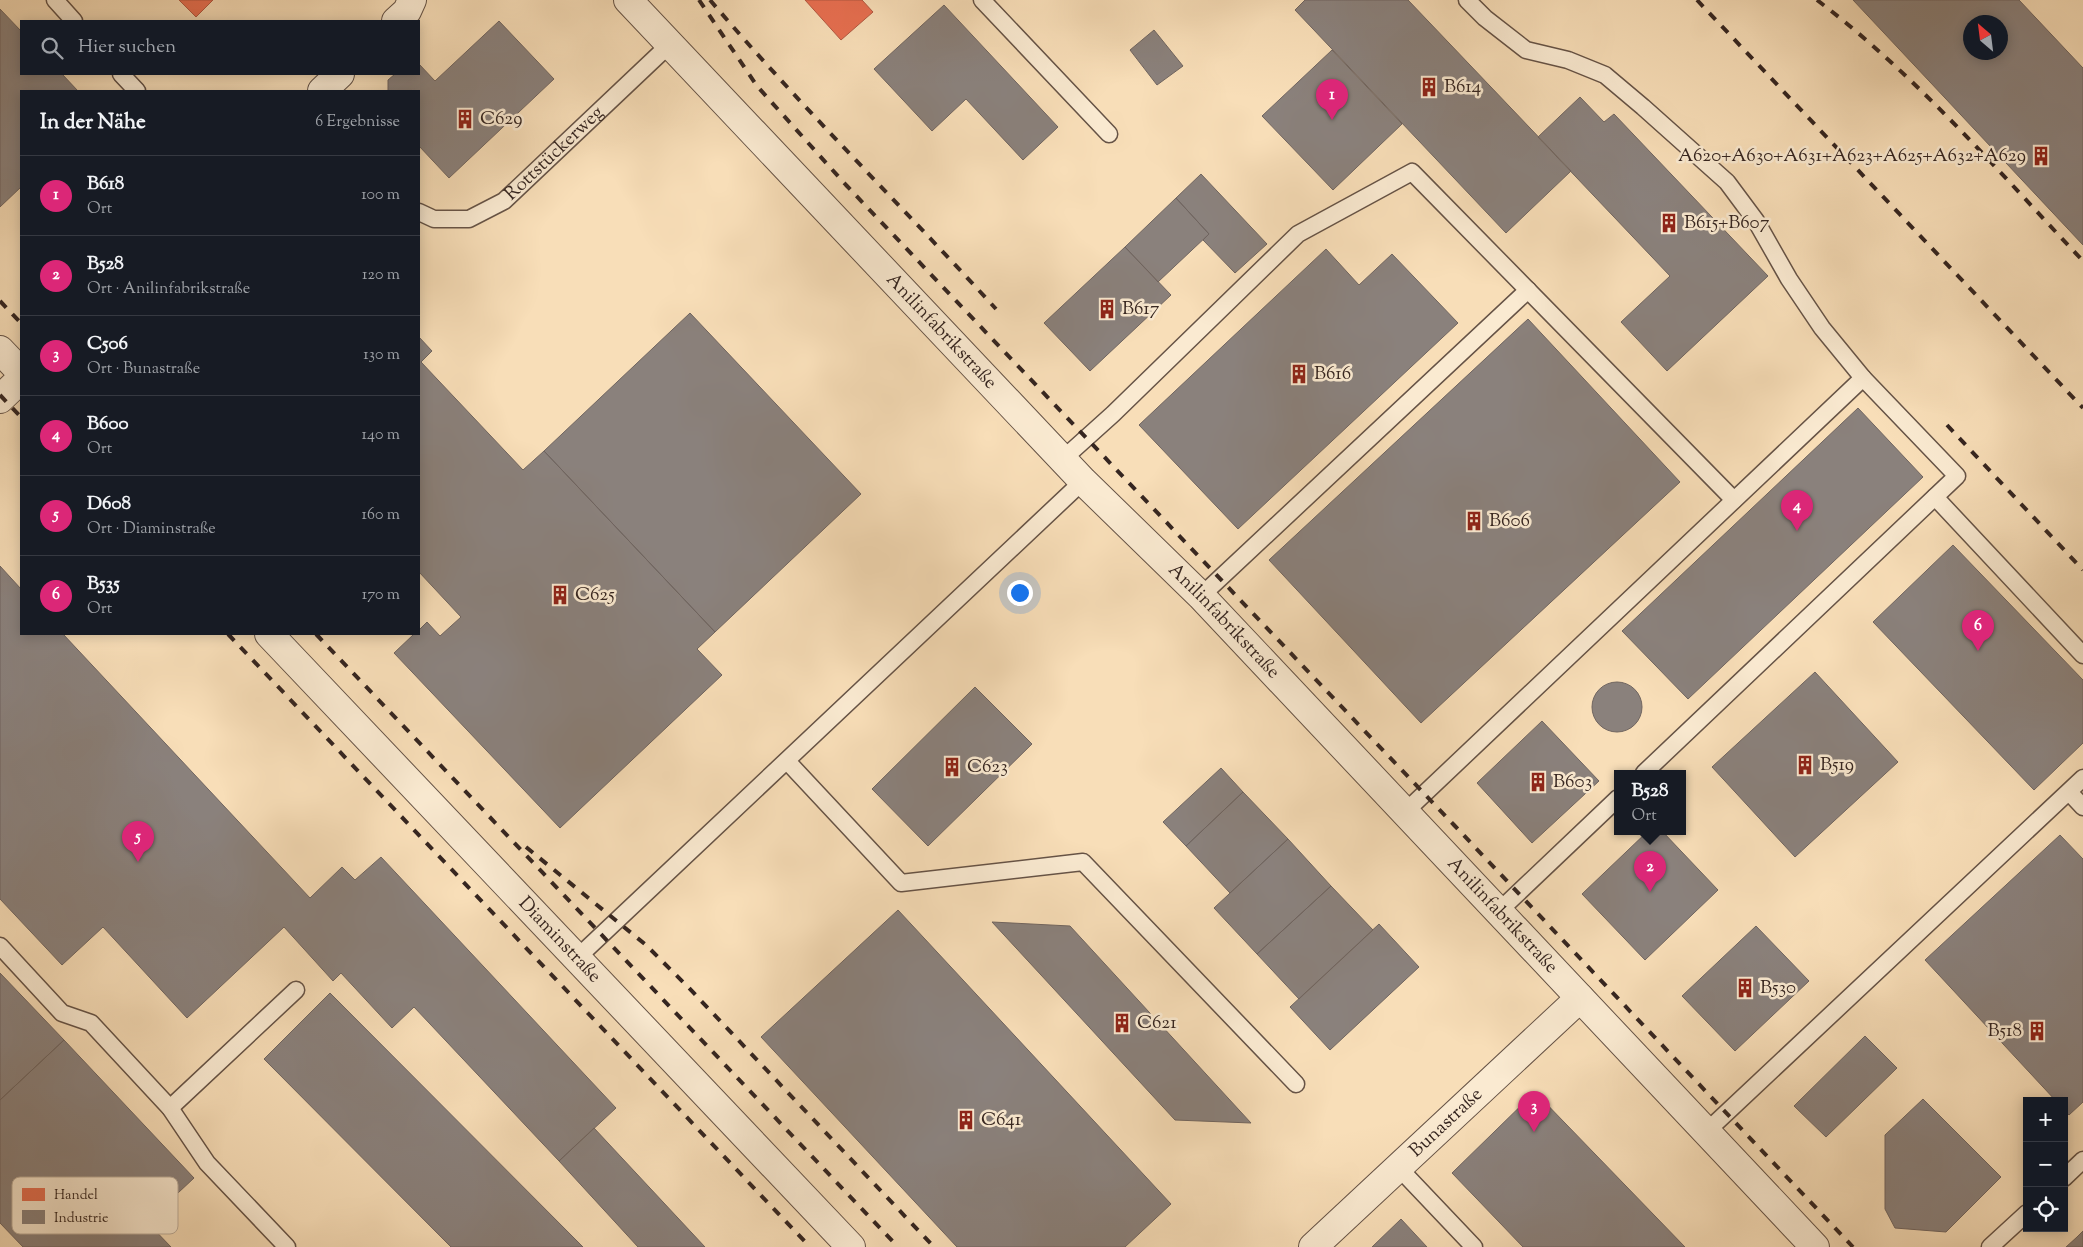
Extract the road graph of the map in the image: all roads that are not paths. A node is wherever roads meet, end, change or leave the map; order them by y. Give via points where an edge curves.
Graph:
1 (55, 0) edge
2 (412, 0) edge
3 (628, 0) edge
4 (982, 0) edge
5 (1467, 0) edge
6 (73, 20) edge
7 (397, 20) edge
8 (670, 44) junction
9 (122, 75) edge
10 (339, 75) edge
11 (136, 90) edge
12 (323, 90) edge
13 (1109, 134) dead end
14 (420, 212) edge
15 (1528, 290) junction
16 (0, 350) edge
17 (20, 371) edge
18 (1863, 378) junction
19 (20, 380) edge
20 (0, 399) edge
21 (1063, 459) junction
22 (1083, 481) junction
23 (1935, 497) junction
24 (1734, 500) junction
25 (1201, 596) junction
26 (270, 635) edge
27 (2083, 655) edge
28 (787, 761) junction
29 (1647, 770) edge
30 (2083, 778) edge
31 (2069, 792) junction
32 (1614, 802) edge
33 (2083, 807) edge
34 (1405, 812) junction
35 (1498, 912) junction
36 (0, 946) edge
37 (577, 958) junction
38 (296, 990) dead end
39 (1580, 998) junction
40 (1296, 1084) dead end
41 (170, 1108) junction
42 (1706, 1132) junction
43 (2083, 1160) edge
44 (1398, 1167) junction
45 (2068, 1174) edge
46 (2023, 1217) edge
47 (287, 1247) edge
48 (851, 1247) edge
49 (1313, 1247) edge
50 (1474, 1247) edge
51 (1815, 1247) edge
52 (1990, 1247) edge

1 - 6 lane
2 - 7 street via 407,11
3 - 8 street, Anilinfabrikstraße
4 - 13 lane
5 - 18 lane via 1526,50 1568,60 1604,75 1727,182 1756,221 1822,328
8 - 14 lane, Rottstückerweg via 504,201 469,219 434,219
8 - 21 street, Anilinfabrikstraße
9 - 11 lane
10 - 12 street
15 - 21 lane via 1412,172 1298,234
15 - 24 lane
15 - 25 lane
16 - 17 street
18 - 23 lane via 1957,476
18 - 24 lane
19 - 20 street
21 - 22 street, Anilinfabrikstraße
22 - 25 street, Anilinfabrikstraße
22 - 28 lane
23 - 27 lane
23 - 29 lane
24 - 34 lane
25 - 34 street, Anilinfabrikstraße
26 - 37 street, Diaminstraße
28 - 37 lane
28 - 40 lane via 901,883 1082,862
30 - 31 lane
31 - 33 lane
31 - 42 lane
32 - 35 lane
34 - 35 street, Anilinfabrikstraße
35 - 39 street, Anilinfabrikstraße
36 - 41 lane via 62,1013 91,1023
37 - 48 street, Diaminstraße
38 - 41 lane
39 - 42 street, Anilinfabrikstraße
39 - 44 street, Bunastraße
41 - 47 lane via 207,1163
42 - 51 street, Anilinfabrikstraße
43 - 45 lane
44 - 49 street, Bunastraße
44 - 50 lane
46 - 52 lane

